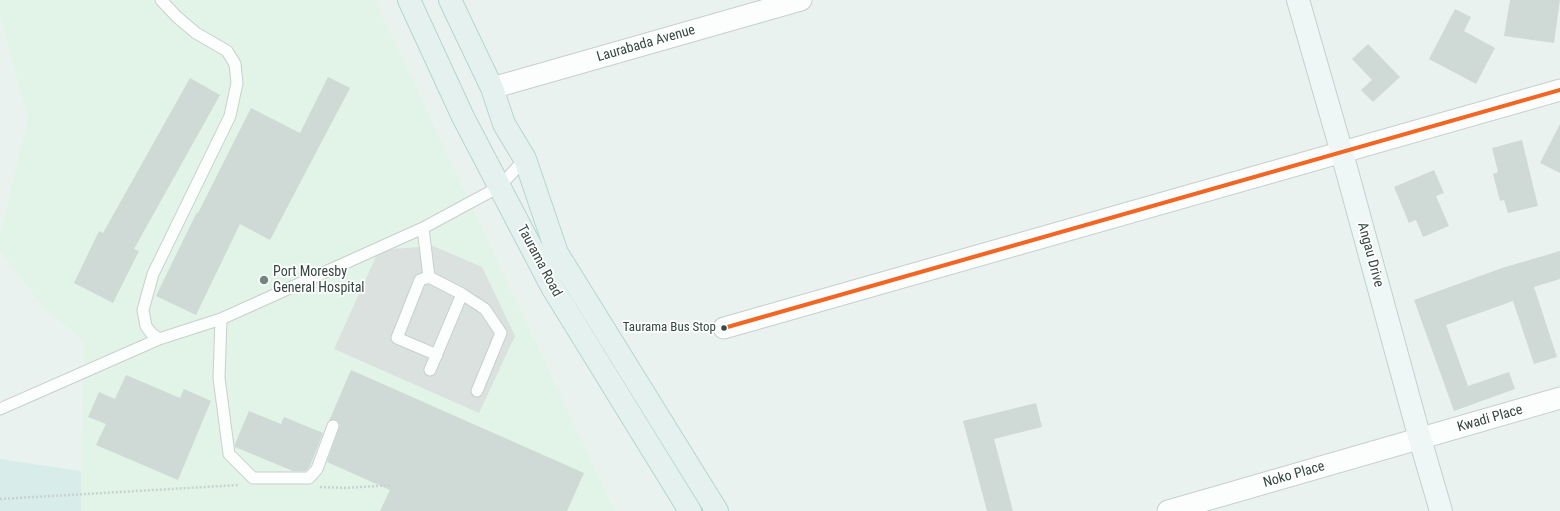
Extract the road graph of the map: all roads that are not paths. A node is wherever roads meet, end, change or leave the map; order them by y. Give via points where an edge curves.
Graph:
1 (161, 0) edge
2 (410, 0) edge
3 (450, 0) edge
4 (801, 0) edge
5 (1298, 0) edge
6 (492, 88) junction
7 (1560, 90) edge
8 (1342, 153) junction
9 (525, 159) junction
10 (499, 187) junction
11 (423, 228) junction
12 (428, 277) junction
13 (462, 294) junction
14 (221, 319) junction
15 (724, 328) dead end
16 (160, 339) junction
17 (437, 355) junction
18 (430, 370) dead end
19 (477, 391) dead end
20 (1560, 398) edge
21 (0, 409) edge
22 (333, 426) dead end
23 (1420, 439) junction
24 (690, 511) edge
25 (717, 511) edge
26 (1168, 511) edge
27 (1441, 511) edge

1 - 16 lane via 196,32 227,50 235,64 237,83 230,116 153,274 143,310 146,326
2 - 10 main road, Taurama Road via 463,117
3 - 6 main road, Taurama Road
4 - 6 street, Laurabada Avenue
5 - 8 street, Angau Drive
6 - 9 main road, Taurama Road via 504,124
7 - 8 street
8 - 15 street
8 - 23 street, Angau Drive
9 - 10 lane
9 - 25 main road, Taurama Road via 557,254
10 - 11 lane
10 - 24 main road, Taurama Road via 552,287
11 - 12 lane
11 - 14 lane
12 - 13 lane
12 - 17 lane via 420,280 397,338
13 - 17 lane
13 - 19 lane via 485,309 501,333
14 - 16 lane
14 - 22 lane via 219,378 229,454 253,478 309,478 317,469
16 - 21 lane
17 - 18 lane
20 - 23 street, Kwadi Place
23 - 26 street, Noko Place
23 - 27 street, Angau Drive

